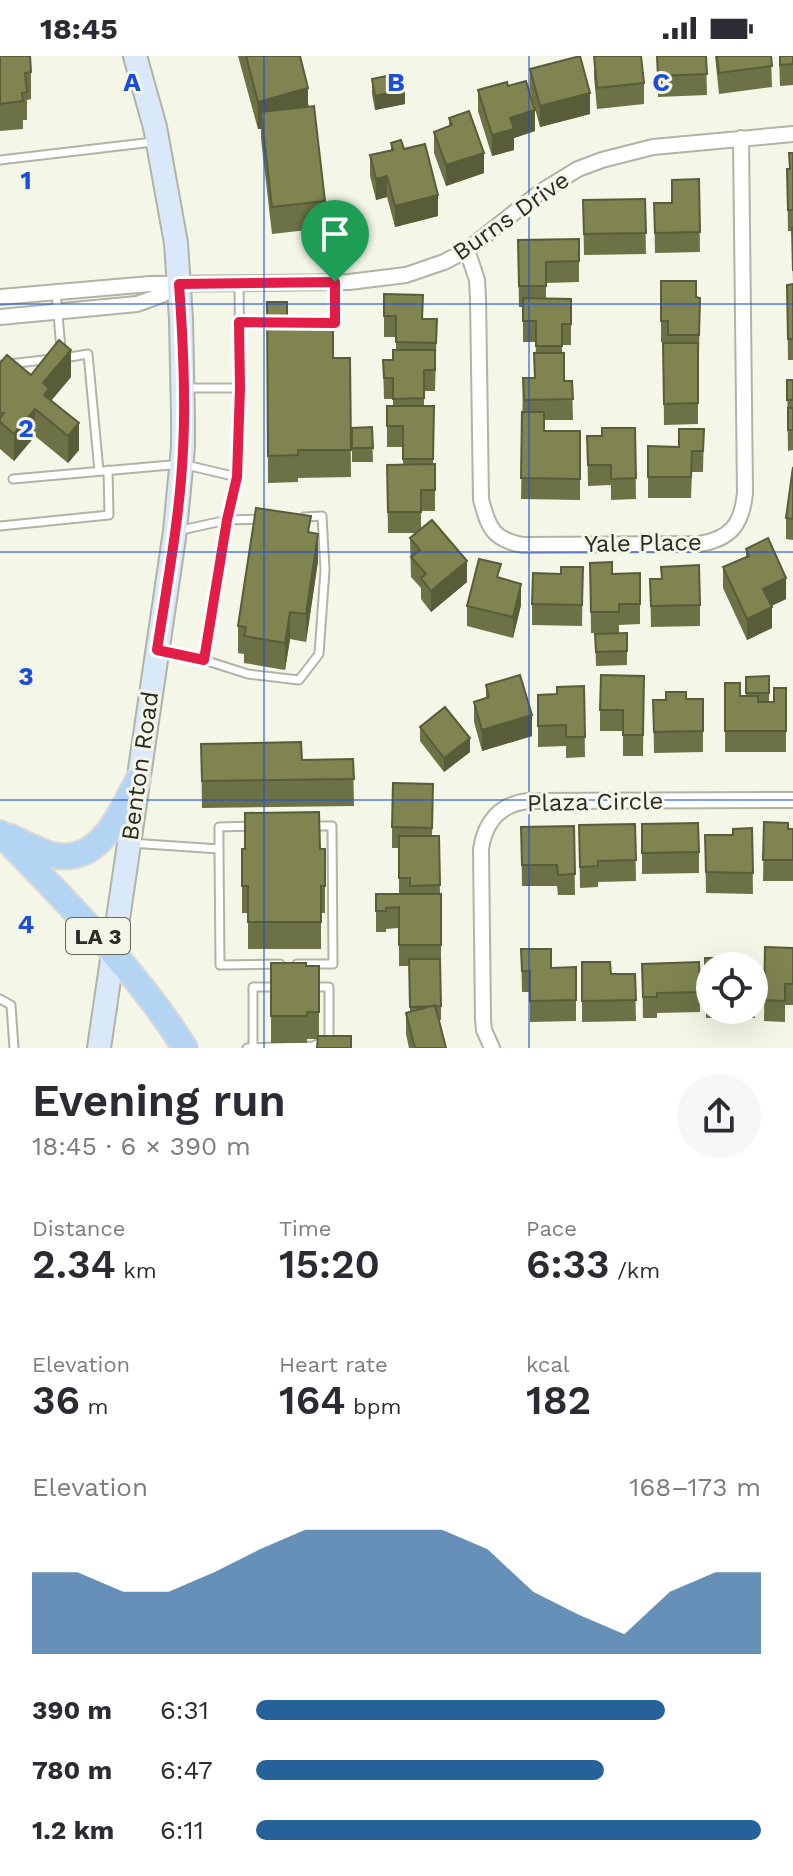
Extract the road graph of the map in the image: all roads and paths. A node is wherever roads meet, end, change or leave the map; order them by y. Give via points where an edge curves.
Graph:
1 (135, 56) edge
2 (793, 134) edge
3 (741, 138) junction
4 (158, 141) junction
5 (0, 160) edge
6 (467, 250) junction
7 (335, 282) junction
8 (239, 283) junction
9 (179, 284) junction
10 (56, 292) junction
11 (0, 297) edge
12 (57, 312) junction
13 (0, 317) edge
14 (239, 322) junction
15 (62, 358) junction
16 (0, 365) edge
17 (183, 388) junction
18 (240, 388) junction
19 (182, 464) junction
20 (104, 471) junction
21 (237, 477) junction
22 (13, 479) dead end
23 (291, 517) edge
24 (275, 518) edge
25 (227, 520) junction
26 (0, 526) edge
27 (175, 531) junction
28 (157, 650) junction
29 (204, 660) junction
30 (138, 780) junction
31 (793, 800) edge
32 (261, 826) edge
33 (304, 826) edge
34 (0, 832) edge
35 (129, 843) junction
36 (219, 849) junction
37 (113, 952) junction
38 (283, 987) edge
39 (298, 987) edge
40 (0, 999) edge
41 (250, 1047) edge
42 (14, 1048) edge
43 (99, 1048) edge
44 (185, 1048) edge
45 (492, 1048) edge

1 - 4 main road, Benton Road
2 - 3 street, Burns Drive
3 - 6 street, Burns Drive via 653,147 578,169
3 - 6 street, Yale Place via 745,493 738,522 714,542 523,545 496,534 481,499 477,280
4 - 5 lane
4 - 9 main road, Benton Road
6 - 7 street, Burns Drive via 406,275
7 - 8 street, Burns Drive
7 - 14 lane via 335,323
8 - 9 street, Burns Drive
8 - 14 lane
9 - 10 street, Burns Drive
9 - 12 street, Burns Drive via 137,304
9 - 17 main road, Benton Road
10 - 11 street, Burns Drive
10 - 12 lane
12 - 13 street, Burns Drive
12 - 15 lane
14 - 18 lane
15 - 16 lane
15 - 20 lane via 88,354
17 - 18 lane
17 - 19 main road, Benton Road
18 - 21 lane
19 - 20 lane
19 - 21 lane
19 - 27 main road, Benton Road
20 - 22 lane
20 - 26 lane via 109,515
21 - 25 lane
23 - 29 lane via 322,516 325,570 319,654 299,680 248,674
24 - 25 lane
25 - 27 lane
25 - 29 lane
27 - 28 main road, Benton Road
28 - 29 lane
28 - 30 main road, Benton Road
30 - 34 main road via 105,838 76,856 51,855
30 - 35 main road, Benton Road
31 - 45 street, Plaza Circle via 528,801 495,815 481,849 483,1019
32 - 36 lane via 219,827
33 - 36 lane via 332,826 333,964 220,965
34 - 37 main road, LA 3
35 - 36 lane
35 - 37 main road, Benton Road
37 - 43 main road, Benton Road
37 - 44 main road, LA 3
38 - 41 lane via 253,987
39 - 41 lane via 329,987 329,1039 313,1046
40 - 42 lane via 11,1005

